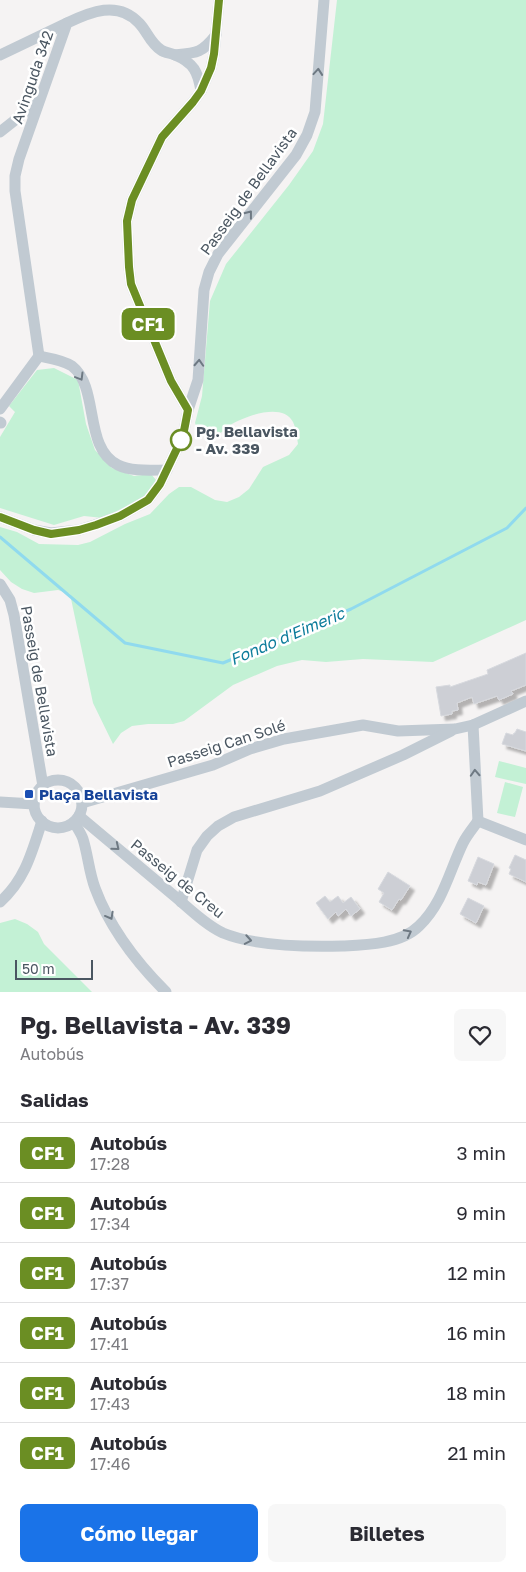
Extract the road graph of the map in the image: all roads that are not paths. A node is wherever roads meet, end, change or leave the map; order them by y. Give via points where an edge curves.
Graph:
1 (219, 0) edge
2 (324, 0) edge
3 (67, 23) junction
4 (216, 34) junction
5 (0, 55) edge
6 (175, 55) junction
7 (201, 91) junction
8 (38, 102) junction
9 (0, 132) edge
10 (39, 356) junction
11 (0, 409) edge
12 (188, 410) junction
13 (167, 470) junction
14 (0, 518) edge
15 (0, 584) edge
16 (526, 701) edge
17 (472, 725) junction
18 (455, 729) junction
19 (43, 786) junction
20 (0, 802) edge
21 (82, 803) junction
22 (34, 804) junction
23 (76, 819) junction
24 (42, 821) junction
25 (478, 821) junction
26 (526, 840) edge
27 (0, 902) edge
28 (181, 902) junction
29 (166, 992) edge

1 - 4 street
12 -> 2 street, Passeig de Bellavista via 198,380 204,290 209,272 218,254 296,155 315,112
3 - 5 street
3 - 6 street, Avinguda 342 via 95,11 118,11 138,22 159,49
3 - 8 street, Avinguda 342
4 - 6 street via 202,50
4 - 7 street via 211,68
6 - 7 street, Avinguda 342 via 195,69
7 - 12 street via 162,137 132,200 127,221 131,284 171,381
8 - 9 street
8 - 10 street, Avinguda 342 via 15,176 15,191
10 - 11 street
10 -> 13 street via 65,362 78,372 99,443 117,464 132,469
12 - 13 street, Passeig de Bellavista via 183,436
13 - 14 street, Passeig de Bellavista via 148,500 120,516 79,530 51,534
15 - 19 street, Passeig de Bellavista via 10,600 14,615
16 - 17 street, Passeig Can Solé
17 - 18 street, Passeig Can Solé
25 -> 17 street
18 - 21 street, Passeig Can Solé via 398,731 363,726 284,739 213,765
18 - 28 street via 320,791 234,817 218,826 197,850
19 - 21 street via 50,781 68,782 80,794
19 - 22 street
20 - 22 street
21 - 23 street
22 - 24 street
23 - 24 street via 63,827 52,827
23 -> 28 street, Passeig de Creu
23 -> 29 street via 95,888 110,918 143,968
24 - 27 street via 23,875
25 - 26 street
28 -> 25 street, Passeig de Creu via 217,930 246,940 310,947 352,945 402,937 418,928 431,913 442,896 464,842

